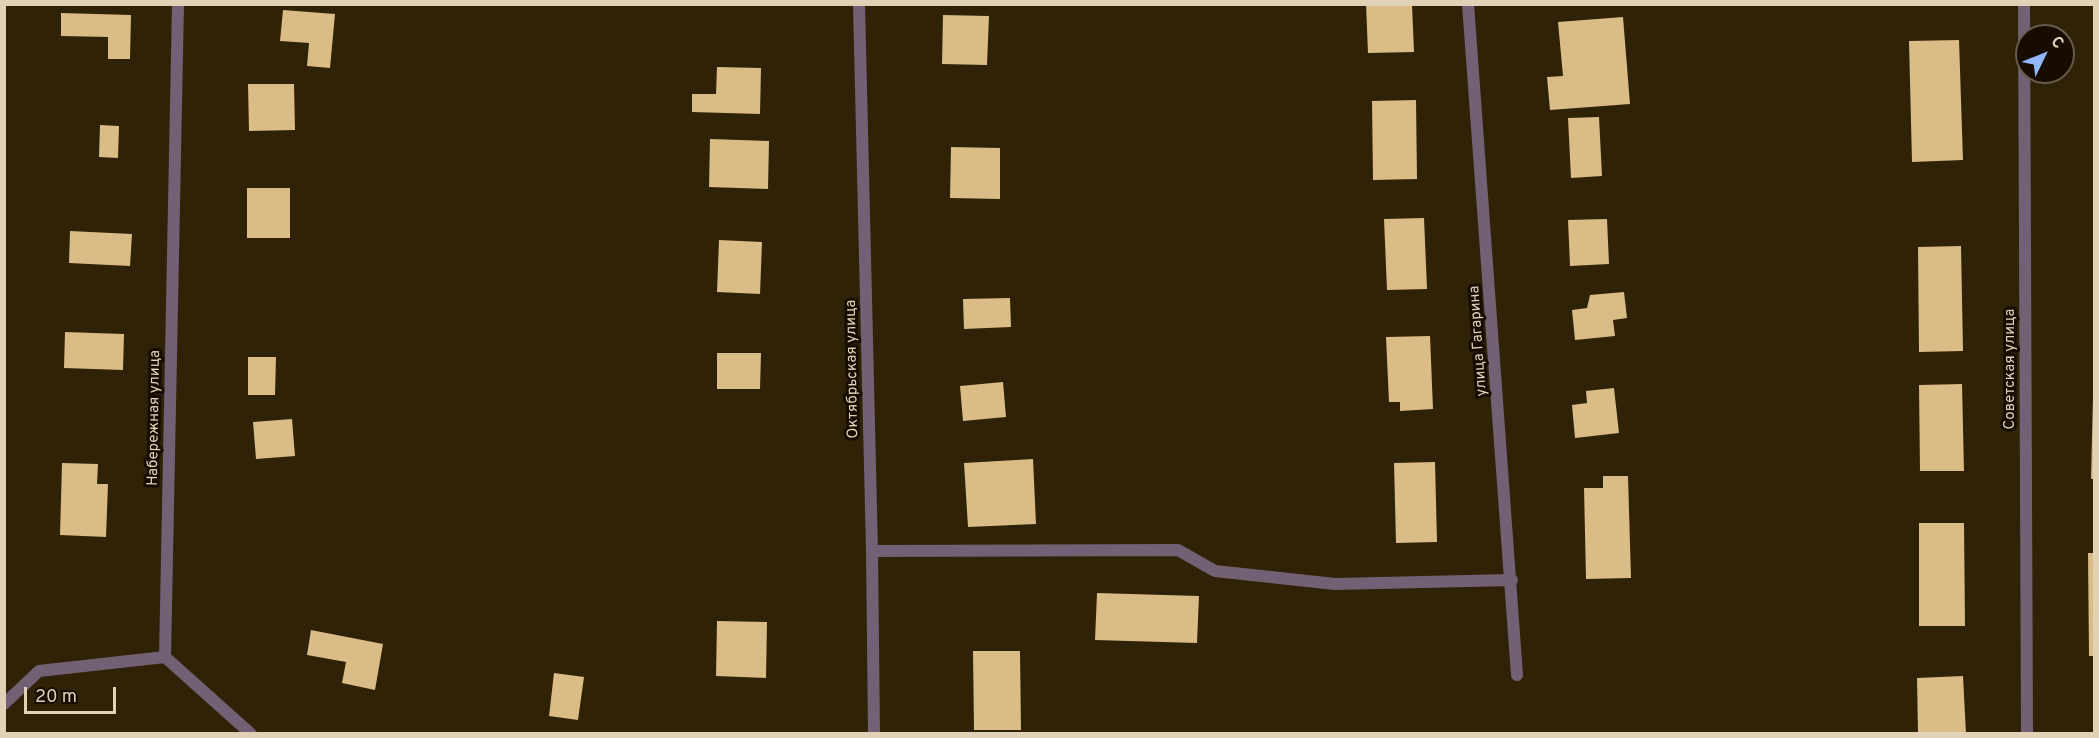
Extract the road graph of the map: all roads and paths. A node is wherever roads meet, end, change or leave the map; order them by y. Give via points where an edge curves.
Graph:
1 (178, 4) edge
2 (859, 4) edge
3 (1468, 4) edge
4 (2024, 4) edge
5 (872, 551) junction
6 (1512, 580) junction
7 (165, 657) junction
8 (1518, 675) dead end
9 (4, 704) edge
10 (251, 734) edge
11 (873, 734) edge
12 (2026, 734) edge

1 - 7 street, Набережная улица
2 - 5 street, Октябрьская улица
3 - 6 street, улица Гагарина
4 - 12 street, Советская улица
5 - 6 street via 1178,550 1215,570 1335,584
5 - 11 street, Октябрьская улица
6 - 8 street, улица Гагарина
7 - 9 street via 39,671
7 - 10 street

